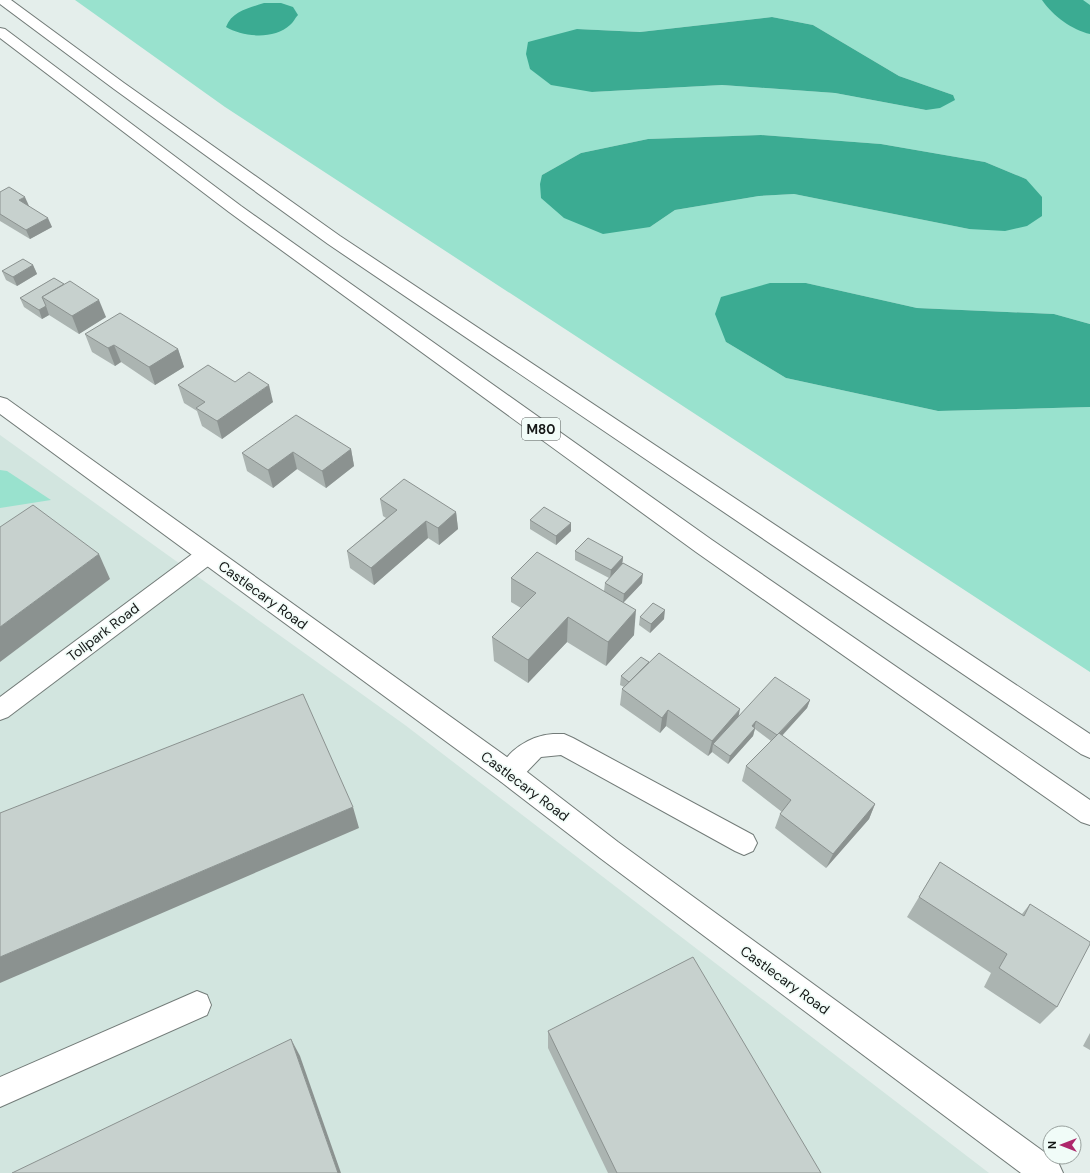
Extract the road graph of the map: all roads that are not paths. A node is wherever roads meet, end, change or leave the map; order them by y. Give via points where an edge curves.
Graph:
1 (3, 0) edge
2 (0, 32) edge
3 (0, 404) edge
4 (207, 554) junction
5 (0, 710) edge
6 (1090, 747) edge
7 (509, 773) junction
8 (1090, 814) edge
9 (744, 843) dead end
10 (197, 1005) dead end
11 (0, 1092) edge
12 (1047, 1173) edge

1 - 6 main road via 334,240
2 - 8 main road, M80 via 234,209 684,532
3 - 4 main road, Castlecary Road
4 - 5 main road, Tollpark Road
4 - 7 main road, Castlecary Road
7 - 9 main road via 538,745 564,745
7 - 12 main road, Castlecary Road via 609,850
10 - 11 main road

